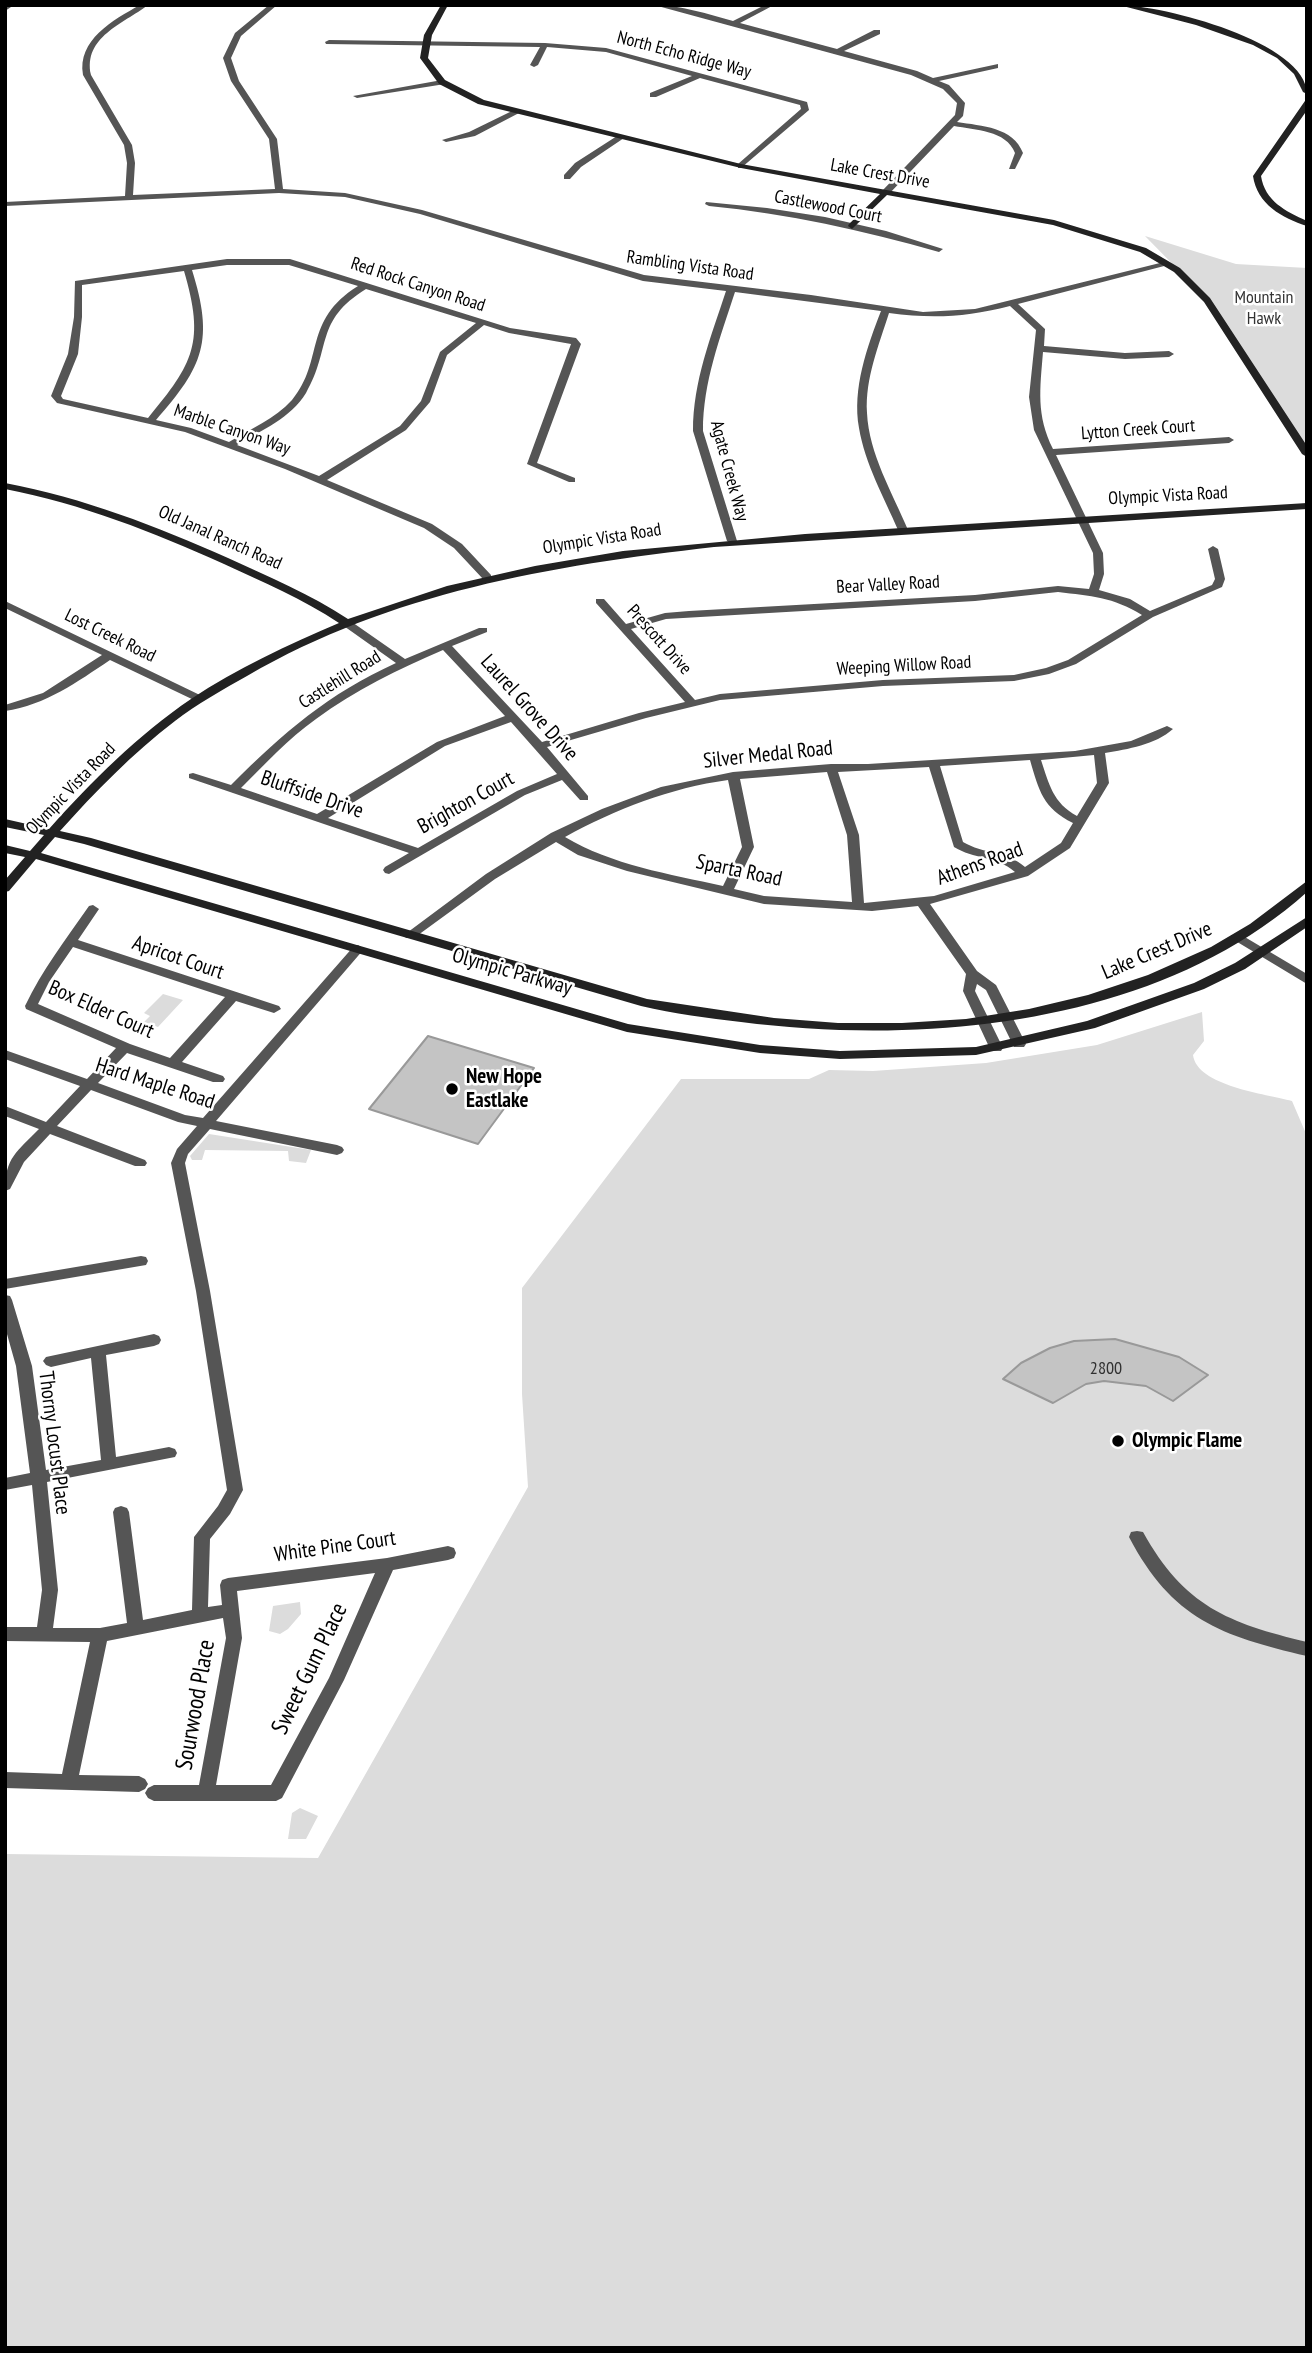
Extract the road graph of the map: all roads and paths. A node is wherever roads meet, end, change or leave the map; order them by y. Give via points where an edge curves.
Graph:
1 (11, 5) edge
2 (145, 5) edge
3 (274, 5) edge
4 (444, 5) edge
5 (657, 5) edge
6 (771, 5) edge
7 (1122, 5) edge
8 (5, 9) edge
9 (734, 23) junction
10 (877, 32) dead end
11 (329, 42) dead end
12 (425, 43) junction
13 (545, 45) junction
14 (837, 51) junction
15 (534, 65) dead end
16 (995, 66) dead end
17 (701, 75) junction
18 (936, 80) junction
19 (442, 82) junction
20 (1307, 92) edge
21 (653, 95) dead end
22 (357, 96) dead end
23 (1307, 100) edge
24 (515, 113) junction
25 (954, 124) junction
26 (620, 138) junction
27 (446, 140) dead end
28 (741, 166) junction
29 (1012, 167) dead end
30 (567, 177) dead end
31 (279, 191) junction
32 (885, 193) junction
33 (129, 198) junction
34 (5, 204) edge
35 (709, 204) dead end
36 (1307, 223) edge
37 (852, 226) junction
38 (940, 249) dead end
39 (1165, 263) junction
40 (187, 268) junction
41 (78, 283) joint
42 (366, 285) junction
43 (731, 289) junction
44 (1012, 303) junction
45 (885, 312) junction
46 (482, 322) junction
47 (1041, 349) junction
48 (1169, 354) dead end
49 (152, 419) junction
50 (1229, 440) dead end
51 (232, 444) junction
52 (1050, 452) junction
53 (1307, 454) edge
54 (320, 480) junction
55 (572, 480) dead end
56 (5, 486) edge
57 (1307, 506) edge
58 (1083, 519) junction
59 (903, 530) junction
60 (732, 541) junction
61 (1213, 549) dead end
62 (487, 577) junction
63 (1093, 592) junction
64 (600, 601) dead end
65 (5, 604) edge
66 (1149, 615) junction
67 (345, 622) junction
68 (624, 628) junction
69 (483, 630) dead end
70 (445, 645) junction
71 (110, 655) junction
72 (402, 662) junction
73 (200, 699) junction
74 (692, 702) junction
75 (5, 708) edge
76 (513, 717) junction
77 (1167, 729) dead end
78 (540, 746) junction
79 (1099, 750) junction
80 (1034, 756) junction
81 (933, 762) junction
82 (831, 767) junction
83 (564, 775) junction
84 (733, 775) junction
85 (192, 776) dead end
86 (234, 789) junction
87 (584, 798) dead end
88 (318, 818) junction
89 (1080, 821) junction
90 (5, 823) edge
91 (52, 833) junction
92 (555, 836) junction
93 (5, 849) edge
94 (417, 852) junction
95 (33, 854) junction
96 (388, 870) dead end
97 (1024, 873) junction
98 (1307, 885) edge
99 (5, 888) edge
100 (727, 890) junction
101 (922, 902) junction
102 (858, 906) junction
103 (93, 909) dead end
104 (1307, 921) edge
105 (410, 935) junction
106 (1238, 937) junction
107 (70, 942) junction
108 (359, 949) junction
109 (1262, 952) junction
110 (972, 974) junction
111 (1307, 980) edge
112 (232, 997) junction
113 (274, 1009) dead end
114 (1006, 1018) junction
115 (984, 1022) junction
116 (1019, 1044) junction
117 (125, 1047) junction
118 (996, 1048) junction
119 (5, 1054) edge
120 (173, 1063) junction
121 (218, 1079) dead end
122 (89, 1085) junction
123 (5, 1111) edge
124 (208, 1124) junction
125 (46, 1127) junction
126 (337, 1150) dead end
127 (140, 1163) dead end
128 (5, 1186) edge
129 (141, 1261) dead end
130 (5, 1283) edge
131 (5, 1300) edge
132 (154, 1340) dead end
133 (98, 1351) junction
134 (51, 1361) dead end
135 (169, 1453) dead end
136 (109, 1463) junction
137 (39, 1477) junction
138 (12, 1482) edge
139 (121, 1512) dead end
140 (1137, 1537) dead end
141 (448, 1553) dead end
142 (387, 1565) junction
143 (228, 1585) joint
144 (230, 1610) junction
145 (200, 1616) junction
146 (136, 1627) junction
147 (5, 1634) edge
148 (44, 1634) junction
149 (100, 1635) junction
150 (1307, 1649) edge
151 (5, 1780) edge
152 (69, 1782) junction
153 (206, 1793) junction

1 - 8 street
2 - 33 street via 95,42 85,64 128,145
3 - 31 street via 238,35 227,58 235,81 273,139
4 - 12 main road
5 - 9 street
6 - 9 street
7 - 20 main road via 1216,30 1269,50 1297,70
9 - 14 street
10 - 14 street
11 - 12 street, North Echo Ridge Way
12 - 13 street, North Echo Ridge Way
12 - 19 main road via 427,65
13 - 15 street
13 - 17 street, North Echo Ridge Way via 626,54
14 - 18 street
16 - 18 street
17 - 21 street
17 - 28 street, North Echo Ridge Way via 805,106
18 - 25 street via 961,103
19 - 22 street
19 - 24 main road, Lake Crest Drive
23 - 36 main road via 1257,176 1265,199
24 - 26 main road, Lake Crest Drive
24 - 27 street via 472,134
25 - 29 street via 999,134 1013,142 1019,153
25 - 32 street
26 - 28 main road, Lake Crest Drive
26 - 30 street
28 - 32 main road, Lake Crest Drive
31 - 33 street, Rambling Vista Road
31 - 43 street, Rambling Vista Road via 385,202 623,274
32 - 37 main road
32 - 39 main road, Lake Crest Drive via 1078,228 1143,250
33 - 34 street, Rambling Vista Road
35 - 37 street, Castlewood Court
37 - 38 street, Castlewood Court
39 - 44 street, Rambling Vista Road
39 - 53 main road, Lake Crest Drive via 1207,300
40 - 41 street, Red Rock Canyon Road
40 - 42 street, Red Rock Canyon Road via 243,261 290,262
40 - 49 street via 198,300 201,335 190,370
41 - 49 street, Marble Canyon Way via 73,354 56,396 65,403
42 - 46 street, Red Rock Canyon Road
42 - 51 street via 333,307 306,383 293,403
43 - 45 street, Rambling Vista Road
43 - 60 street, Agate Creek Way via 702,379 697,414 698,431
44 - 45 street, Rambling Vista Road via 947,315
44 - 47 street via 1041,329
45 - 59 street via 867,371 862,416
46 - 54 street via 443,354 425,402 403,428
46 - 55 street, Red Rock Canyon Road via 521,333 564,337 576,344 532,464
47 - 48 street via 1125,356
47 - 52 street via 1034,412
49 - 51 street, Marble Canyon Way
50 - 52 street, Lytton Creek Court
51 - 54 street, Marble Canyon Way
52 - 58 street
54 - 62 street, Marble Canyon Way via 428,526 458,546
56 - 67 main road, Old Janal Ranch Road via 76,500 132,519 299,593
57 - 58 main road, Olympic Vista Road
58 - 59 main road, Olympic Vista Road
58 - 63 street via 1100,564
59 - 60 main road, Olympic Vista Road
60 - 62 main road, Olympic Vista Road via 610,553
61 - 66 street, Weeping Willow Road via 1220,579 1216,587
62 - 67 main road, Olympic Vista Road
63 - 66 street, Bear Valley Road via 1126,601
63 - 68 street, Bear Valley Road via 1047,589 975,598 689,614
64 - 68 street, Prescott Drive
65 - 71 street, Lost Creek Road
66 - 74 street, Weeping Willow Road via 1072,662 1032,675 883,683
67 - 72 street, Old Janal Ranch Road
67 - 73 main road, Olympic Vista Road
68 - 74 street, Prescott Drive
69 - 70 street, Castlehill Road
70 - 72 street, Castlehill Road
70 - 76 street, Laurel Grove Drive
71 - 73 street, Lost Creek Road
71 - 75 street via 52,692 19,707
72 - 86 street, Castlehill Road via 311,717
73 - 91 main road, Olympic Vista Road via 120,764
74 - 78 street, Weeping Willow Road
76 - 78 street, Laurel Grove Drive
76 - 88 street via 441,744
77 - 79 street, Silver Medal Road
78 - 83 street, Laurel Grove Drive
79 - 80 street, Silver Medal Road
79 - 89 street, Athens Road via 1102,783
80 - 81 street, Silver Medal Road
80 - 89 street via 1047,801 1058,812
81 - 82 street, Silver Medal Road
81 - 97 street via 958,844 1007,858
82 - 84 street, Silver Medal Road
82 - 102 street via 853,835
83 - 87 street, Laurel Grove Drive
83 - 94 street, Brighton Court via 521,793
84 - 92 street, Silver Medal Road via 637,798
84 - 100 street via 748,847
85 - 86 street, Bluffside Drive
86 - 88 street, Bluffside Drive
88 - 94 street, Bluffside Drive
89 - 97 street, Athens Road via 1066,845
90 - 91 main road, Olympic Parkway
91 - 95 main road, Olympic Vista Road
91 - 105 main road, Olympic Parkway
92 - 100 street, Sparta Road via 582,852 631,868
92 - 105 street, Silver Medal Road
93 - 95 main road, Olympic Parkway
94 - 96 street, Brighton Court
95 - 99 main road, Olympic Vista Road
95 - 108 main road, Olympic Parkway
97 - 101 street, Athens Road
98 - 106 main road, Lake Crest Drive via 1289,903
100 - 102 street, Sparta Road via 764,900
101 - 102 street, Sparta Road
101 - 110 street
103 - 107 street
104 - 109 main road
105 - 115 main road, Olympic Parkway via 646,1003 705,1015 877,1029
106 - 109 street
106 - 114 main road, Lake Crest Drive via 1181,968 1109,995
107 - 112 street, Apricot Court
107 - 117 street, Box Elder Court via 31,1006
108 - 118 main road, Olympic Parkway via 627,1028 710,1042 875,1056
108 - 124 street
109 - 111 street
109 - 116 main road via 1156,1003
110 - 114 street via 991,988
110 - 115 street via 969,991
112 - 113 street, Apricot Court
112 - 120 street
114 - 115 main road, Olympic Parkway
114 - 116 street
115 - 118 street
116 - 118 main road, Olympic Parkway
117 - 120 street, Box Elder Court
117 - 122 street
119 - 122 street, Hard Maple Road
120 - 121 street, Box Elder Court
122 - 124 street, Hard Maple Road
122 - 125 street
123 - 125 street
124 - 126 street, Hard Maple Road
124 - 145 street via 181,1152 177,1163 203,1291 234,1490 202,1536
125 - 127 street
125 - 128 street via 18,1159
129 - 130 street
131 - 137 street, Thorny Locust Place via 24,1366
132 - 133 street
133 - 134 street
133 - 136 street
135 - 136 street
136 - 137 street
137 - 138 street
137 - 148 street, Thorny Locust Place via 50,1590
139 - 146 street
140 - 150 street via 1157,1575 1186,1602 1234,1629
141 - 142 street, White Pine Court
142 - 143 street, White Pine Court
142 - 153 street, Sweet Gum Place via 336,1680 276,1793
143 - 144 street, Sourwood Place
144 - 145 street
144 - 153 street, Sourwood Place via 234,1637
145 - 146 street
146 - 149 street
147 - 148 street
148 - 149 street
149 - 152 street
151 - 152 street
152 - 153 street

